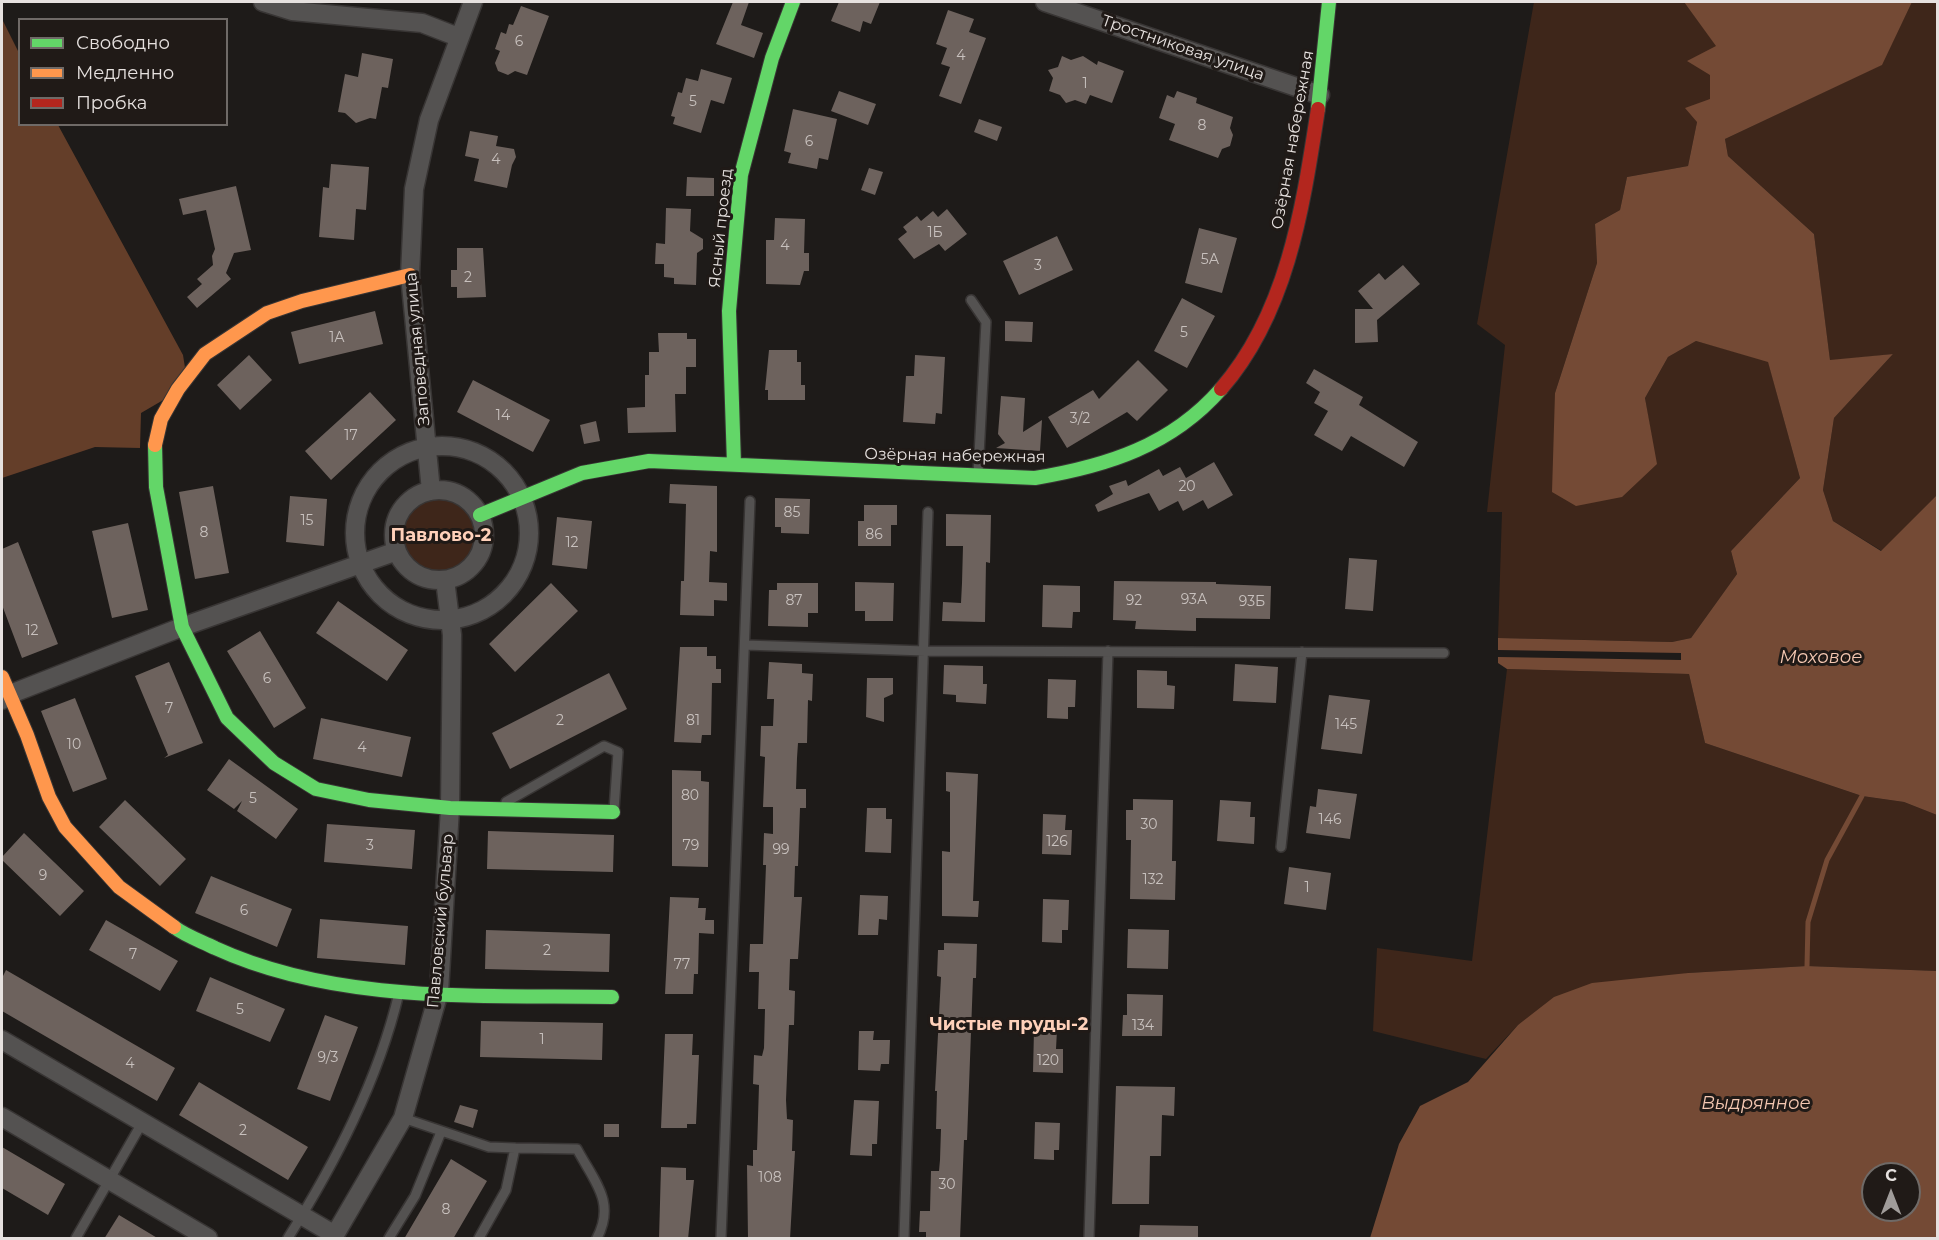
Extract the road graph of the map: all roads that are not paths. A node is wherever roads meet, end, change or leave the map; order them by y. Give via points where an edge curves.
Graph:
1 (262, 2) edge
2 (473, 2) edge
3 (793, 2) edge
4 (1046, 2) edge
5 (1329, 2) edge
6 (458, 37) junction
7 (1320, 95) junction
8 (410, 275) junction
9 (971, 300) dead end
10 (427, 447) junction
11 (734, 465) junction
12 (978, 477) junction
13 (431, 491) junction
14 (521, 497) junction
15 (750, 501) dead end
16 (928, 512) dead end
17 (480, 515) junction
18 (397, 551) junction
19 (360, 564) junction
20 (445, 580) junction
21 (452, 620) junction
22 (182, 627) junction
23 (745, 645) junction
24 (925, 651) junction
25 (1108, 651) junction
26 (1302, 652) junction
27 (1444, 653) dead end
28 (2, 677) edge
29 (5, 698) edge
30 (450, 808) junction
31 (493, 809) junction
32 (614, 812) joint
33 (1281, 847) dead end
34 (399, 991) junction
35 (439, 992) junction
36 (612, 997) dead end
37 (2, 1040) edge
38 (2, 1117) edge
39 (403, 1118) junction
40 (142, 1123) junction
41 (441, 1132) junction
42 (515, 1148) junction
43 (109, 1180) junction
44 (301, 1217) junction
45 (334, 1237) edge
46 (76, 1239) edge
47 (208, 1239) edge
48 (288, 1239) edge
49 (389, 1239) edge
50 (479, 1239) edge
51 (597, 1239) edge
52 (721, 1239) edge
53 (904, 1239) edge
54 (1089, 1239) edge

1 - 6 street via 292,11 422,23
2 - 6 street, Заповедная улица
3 - 11 street, Ясный проезд via 771,58 741,174 729,311
4 - 7 street, Тростниковая улица
5 - 7 street, Озёрная набережная
6 - 8 street, Заповедная улица via 429,120 414,189
7 - 12 street, Озёрная набережная via 1286,266 1261,331 1235,372 1198,412 1154,444 1094,468 1035,478
8 - 10 street, Заповедная улица
8 - 22 street via 267,313 205,354 178,389 161,419 154,449 156,487
9 - 12 lane via 986,322
10 - 13 street, Заповедная улица
10 - 14 street via 456,447 483,456 506,473
10 - 19 street via 398,458 374,478 359,505 354,535
11 - 12 street, Озёрная набережная
11 - 14 street, Озёрная набережная via 650,461 582,473
13 - 17 street via 459,495
13 - 18 street via 416,496 396,520
14 - 17 street, Озёрная набережная
14 - 21 street via 528,550 518,576 478,613
15 - 23 lane
16 - 24 lane
17 - 20 street via 483,540 474,564 461,575
18 - 19 street
18 - 20 street via 416,574
19 - 21 street via 372,585 407,614 429,620
19 - 22 street
20 - 21 street, Павловский бульвар
21 - 30 street, Павловский бульвар
22 - 29 street
22 - 30 street via 227,718 274,763 316,789 369,800
23 - 24 lane
23 - 52 lane
24 - 25 lane
24 - 53 lane
25 - 26 lane
25 - 54 lane
26 - 27 lane
26 - 33 lane
28 - 29 street
29 - 34 street via 30,741 63,825 105,876 151,915 209,948 264,969 310,981
30 - 31 street
30 - 35 street, Павловский бульвар
31 - 32 street
31 - 32 lane via 604,746 618,752
34 - 35 street
34 - 44 lane via 368,1091
35 - 36 street
35 - 39 street, Павловский бульвар
37 - 40 street
38 - 43 street
39 - 41 lane
39 - 45 street, Павловский бульвар
40 - 43 lane
40 - 44 street
41 - 42 lane via 489,1148
41 - 49 lane via 415,1196
42 - 50 lane via 506,1190
42 - 51 lane via 577,1149 605,1200
43 - 46 lane
43 - 47 street
44 - 45 street
44 - 48 lane

